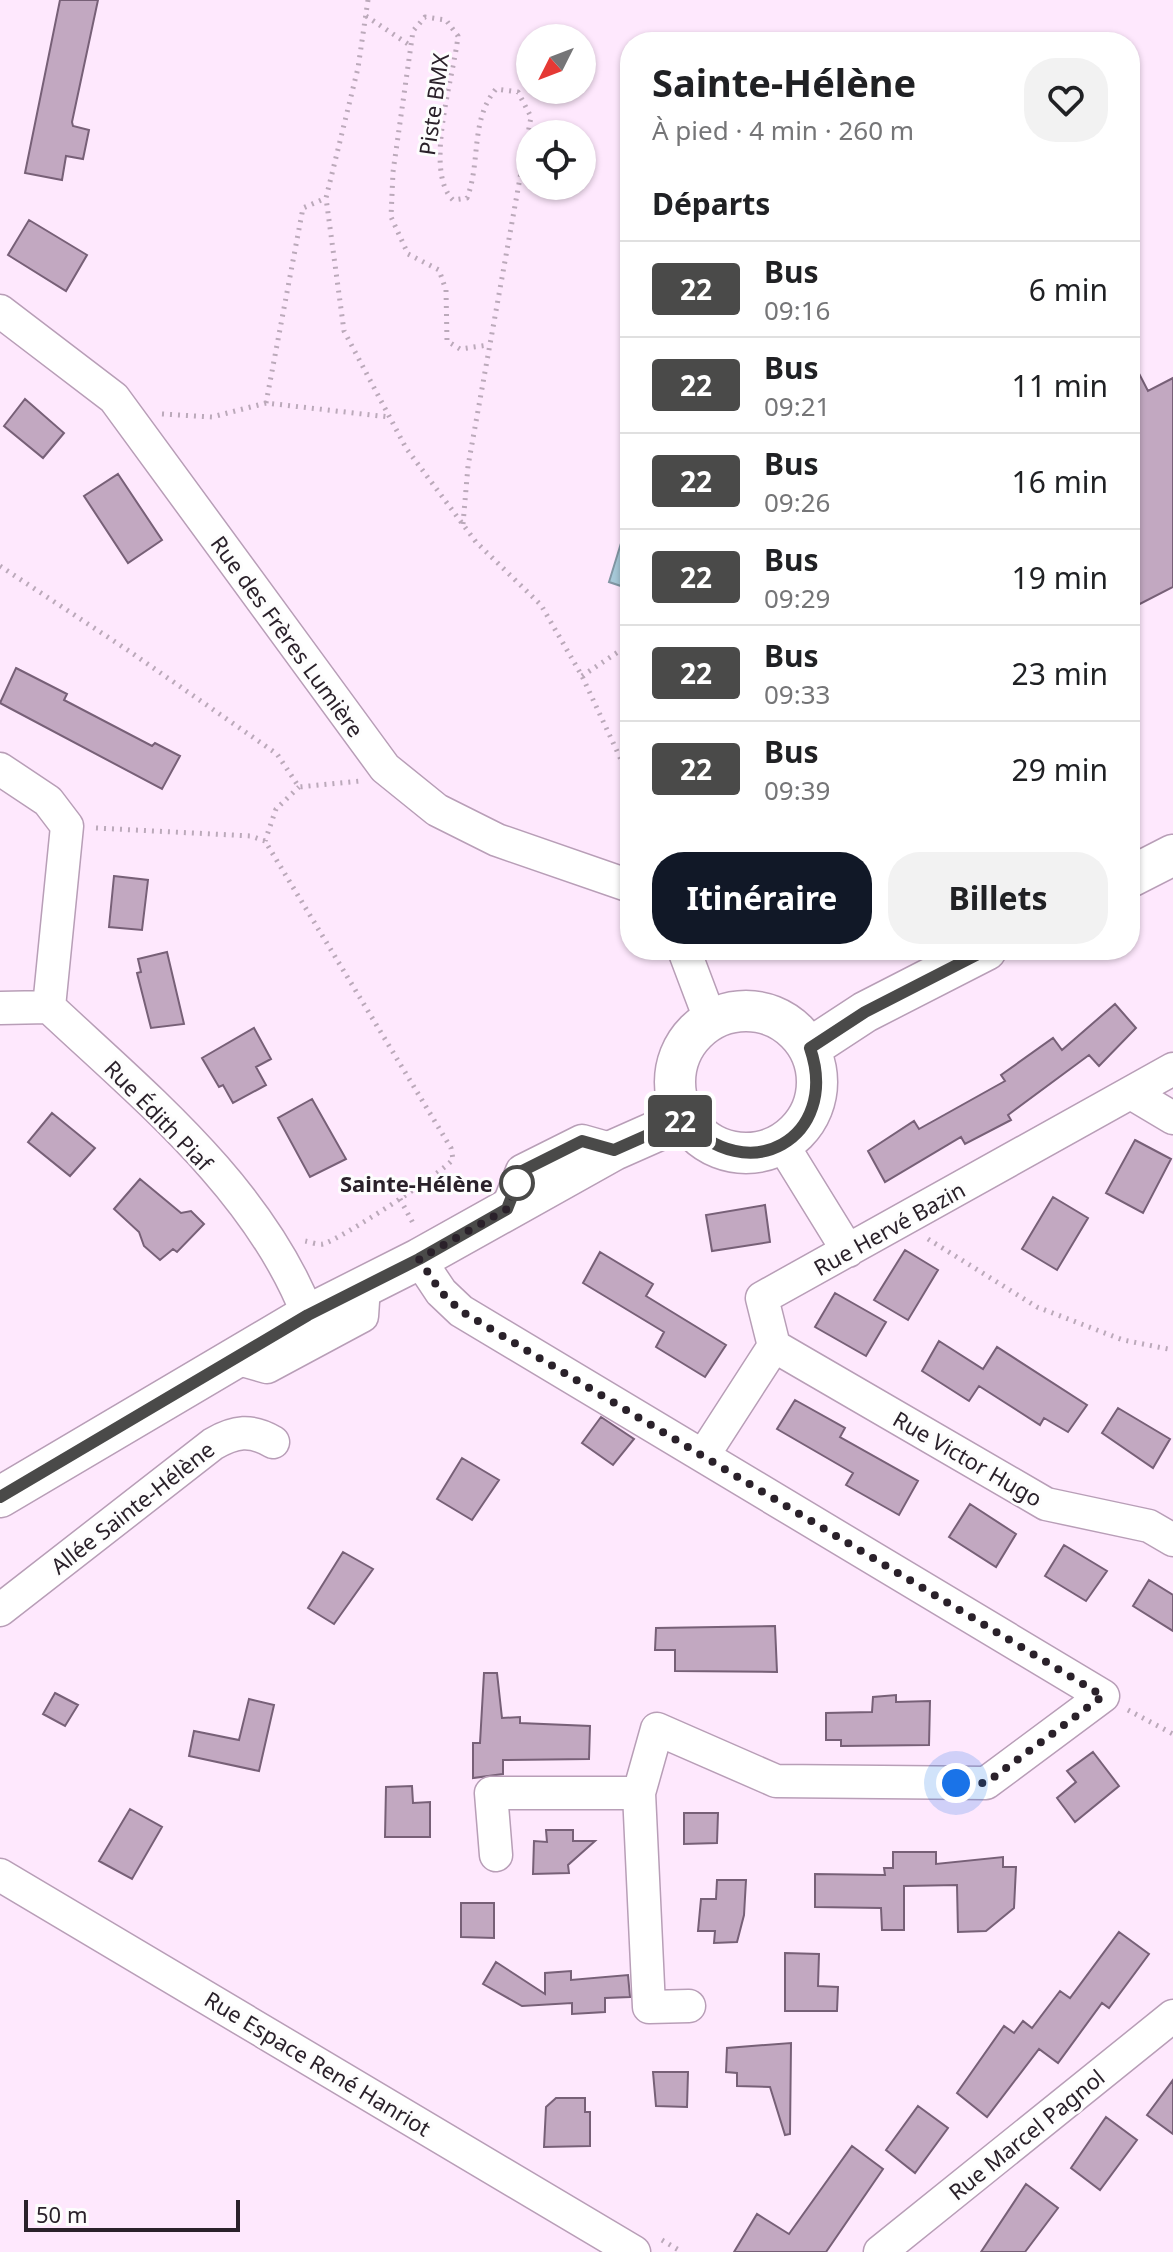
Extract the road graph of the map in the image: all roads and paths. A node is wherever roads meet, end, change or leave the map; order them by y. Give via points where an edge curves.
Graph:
1 (368, 0) edge
2 (366, 16) junction
3 (411, 46) junction
4 (326, 198) junction
5 (0, 311) edge
6 (488, 345) junction
7 (266, 403) junction
8 (125, 413) junction
9 (390, 417) junction
10 (463, 524) junction
11 (0, 566) edge
12 (620, 651) edge
13 (582, 676) junction
14 (620, 758) edge
15 (385, 768) junction
16 (0, 769) edge
17 (299, 787) junction
18 (67, 826) junction
19 (265, 841) junction
20 (1173, 855) edge
21 (1140, 872) edge
22 (620, 883) edge
23 (688, 960) edge
24 (966, 960) edge
25 (49, 1007) junction
26 (0, 1008) edge
27 (710, 1019) junction
28 (810, 1048) junction
29 (1173, 1069) edge
30 (1131, 1093) junction
31 (1173, 1118) edge
32 (684, 1119) junction
33 (782, 1144) junction
34 (399, 1199) junction
35 (900, 1221) junction
36 (267, 1235) junction
37 (420, 1248) junction
38 (848, 1251) junction
39 (364, 1287) junction
40 (308, 1315) junction
41 (774, 1346) junction
42 (1173, 1350) edge
43 (239, 1359) junction
44 (273, 1442) dead end
45 (703, 1456) junction
46 (0, 1497) edge
47 (1173, 1540) edge
48 (0, 1610) edge
49 (1103, 1696) junction
50 (1173, 1734) edge
51 (639, 1793) junction
52 (496, 1855) dead end
53 (0, 1875) edge
54 (689, 2006) dead end
55 (1173, 2016) edge
56 (634, 2252) edge
57 (880, 2252) edge

1 - 2 path
2 - 3 path
2 - 4 path
3 - 6 path, Piste BMX via 391,217 408,254 439,270 446,290 447,341 460,349
3 - 6 path, Piste BMX via 413,31 425,17 446,20 458,36 440,161 444,191 453,200 467,198 482,105 496,89 518,92 531,117
4 - 7 path via 303,208
4 - 9 path via 344,331
5 - 8 street, Rue des Frères Lumière via 114,398
6 - 10 path, Piste BMX
7 - 8 path via 212,417
7 - 9 path
8 - 15 street, Rue des Frères Lumière
9 - 10 path via 406,448
10 - 13 path via 541,605
11 - 17 path via 277,754
12 - 13 path
13 - 14 path
15 - 17 path via 371,780
15 - 22 street, Rue des Frères Lumière via 437,810 497,840
16 - 18 street via 48,801
17 - 19 path via 276,809
18 - 19 path
18 - 25 street
19 - 34 path via 451,1148 453,1159 446,1168
20 - 21 main road
23 - 27 street
24 - 28 main road via 865,1012
25 - 26 street
25 - 36 street, Rue Édith Piaf via 181,1131
27 - 28 main road via 743,1010 777,1016
27 - 32 main road via 692,1034 677,1064 676,1097
28 - 33 main road via 817,1069 815,1101 799,1130
29 - 30 street, Rue Hervé Bazin
30 - 31 street
30 - 35 street, Rue Hervé Bazin
32 - 33 main road via 718,1148 762,1152
32 - 37 main road
33 - 38 street
34 - 36 path via 323,1244
34 - 37 path
35 - 38 street, Rue Hervé Bazin
35 - 42 path via 1037,1307 1123,1340
36 - 40 street, Rue Édith Piaf
37 - 39 main road
37 - 45 street via 441,1292 461,1311
38 - 41 street, Rue Hervé Bazin via 762,1298
39 - 40 main road
39 - 43 street via 362,1316 267,1367
40 - 43 main road
41 - 45 street
41 - 47 street, Rue Victor Hugo via 1046,1504 1149,1526
43 - 46 main road
44 - 48 street, Allée Sainte-Hélène via 251,1432 226,1436
45 - 49 street
49 - 50 path
49 - 51 street via 986,1783 776,1781 657,1729
51 - 52 street via 491,1793
51 - 54 street via 649,2007
53 - 56 street, Rue Espace René Hanriot
55 - 57 street, Rue Marcel Pagnol

